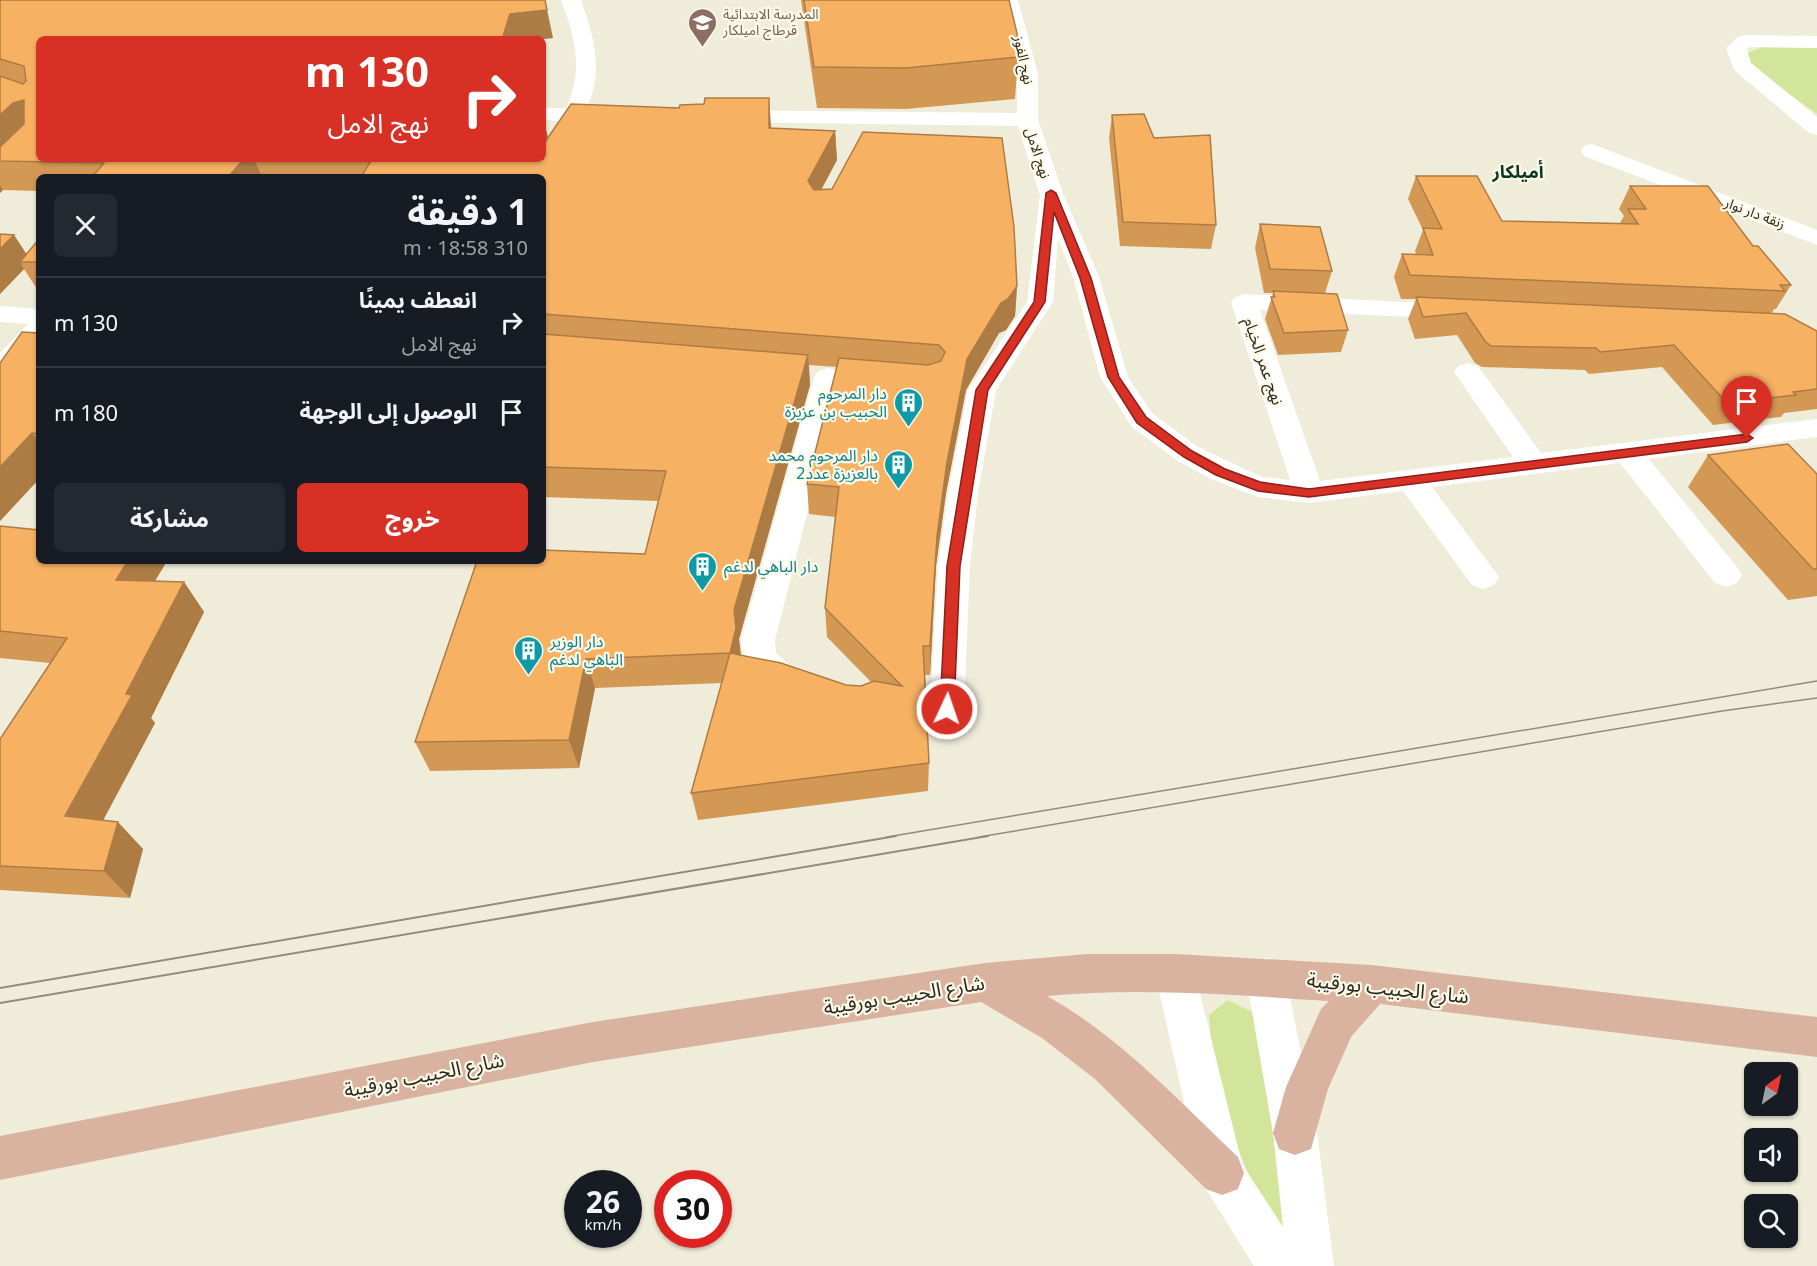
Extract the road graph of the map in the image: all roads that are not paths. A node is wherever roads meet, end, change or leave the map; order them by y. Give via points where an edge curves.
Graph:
1 (571, 0) edge
2 (1008, 0) edge
3 (1817, 42) edge
4 (546, 114) edge
5 (573, 115) junction
6 (633, 115) edge
7 (704, 116) edge
8 (1027, 120) junction
9 (1817, 128) edge
10 (1592, 151) dead end
11 (546, 162) edge
12 (1051, 193) junction
13 (1817, 238) edge
14 (1484, 312) edge
15 (0, 314) edge
16 (36, 317) edge
17 (36, 331) edge
18 (0, 369) edge
19 (1468, 372) dead end
20 (828, 377) dead end
21 (1817, 428) edge
22 (1629, 454) junction
23 (1535, 466) junction
24 (1411, 481) junction
25 (1309, 493) junction
26 (1726, 575) dead end
27 (1483, 577) dead end
28 (826, 690) edge
29 (947, 709) dead end
30 (1174, 973) junction
31 (1266, 977) junction
32 (985, 982) junction
33 (1372, 984) junction
34 (1817, 1037) edge
35 (1295, 1133) junction
36 (0, 1158) edge
37 (1222, 1173) junction
38 (1281, 1266) edge
39 (1311, 1266) edge

1 - 5 street via 587,56 583,93
2 - 8 street, نهج الفوز via 1029,73
3 - 9 street via 1745,41 1736,48 1740,66
4 - 5 street
5 - 6 street
5 - 11 street
7 - 8 street, نهج الامل via 867,128
8 - 12 street, نهج الامل
10 - 13 street, زنقة دار نوار
12 - 25 street, نهج الامل via 1086,278 1114,377 1142,420 1188,454 1221,472 1258,486
12 - 29 street via 1040,302 982,390 954,566
14 - 25 street, نهج عمر الخيام via 1245,302
15 - 16 street
17 - 18 street
19 - 23 street
20 - 28 street via 758,640 759,658 776,673
21 - 22 street, نهج الامل
22 - 23 street, نهج الامل
22 - 26 street
23 - 24 street, نهج الامل
24 - 25 street, نهج الامل
24 - 27 street
30 - 31 main road, شارع الحبيب بورقيبة
30 - 32 main road, شارع الحبيب بورقيبة via 1087,973
30 - 37 street
31 - 33 main road, شارع الحبيب بورقيبة
31 - 35 street
32 - 36 main road, شارع الحبيب بورقيبة via 593,1042
32 - 37 main road via 1057,1023 1110,1064
33 - 34 main road, شارع الحبيب بورقيبة
33 - 35 main road via 1336,1023 1307,1087
35 - 39 street
37 - 38 street

